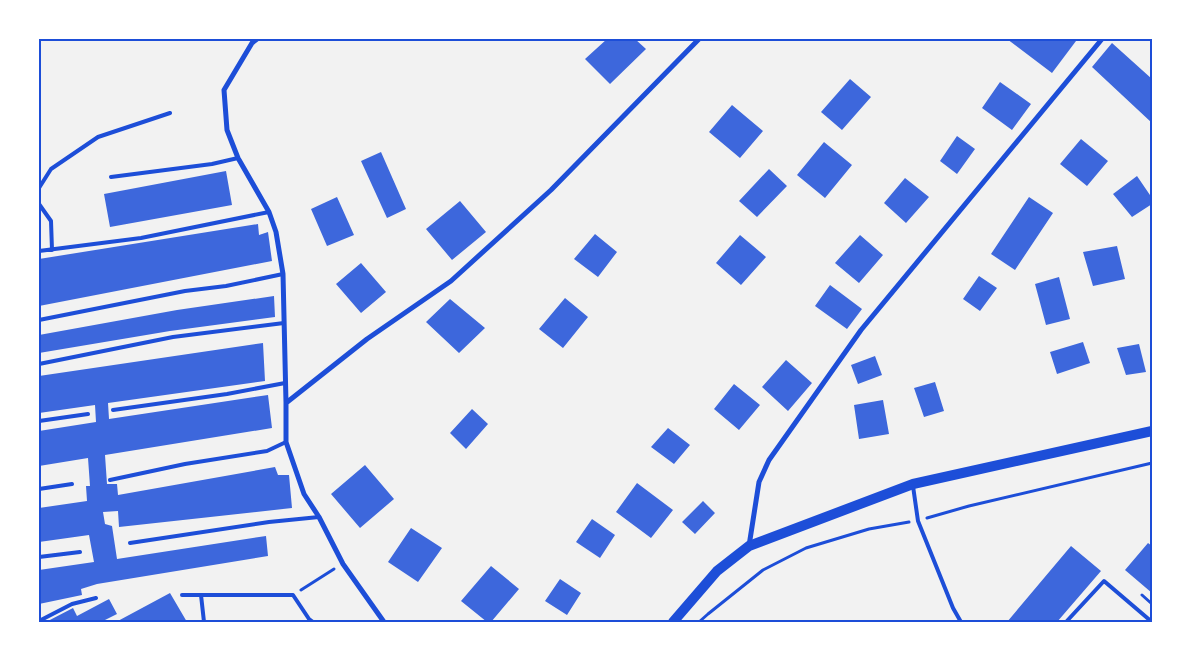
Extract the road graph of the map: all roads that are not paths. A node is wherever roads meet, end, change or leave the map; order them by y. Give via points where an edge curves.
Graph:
1 (256, 39) edge
2 (699, 39) edge
3 (1102, 39) edge
4 (170, 113) dead end
5 (238, 158) junction
6 (112, 178) dead end
7 (39, 188) edge
8 (39, 204) edge
9 (269, 212) junction
10 (52, 250) junction
11 (39, 251) edge
12 (283, 274) junction
13 (39, 320) edge
14 (284, 323) junction
15 (39, 364) edge
16 (286, 383) junction
17 (286, 403) junction
18 (113, 410) dead end
19 (88, 414) dead end
20 (39, 421) edge
21 (1152, 431) edge
22 (286, 442) junction
23 (110, 480) dead end
24 (72, 484) dead end
25 (913, 484) junction
26 (39, 489) edge
27 (319, 517) junction
28 (130, 543) dead end
29 (749, 546) junction
30 (80, 552) dead end
31 (39, 557) edge
32 (182, 595) dead end
33 (201, 595) junction
34 (96, 598) dead end
35 (39, 622) edge
36 (204, 622) edge
37 (313, 622) edge
38 (384, 622) edge
39 (673, 622) edge
40 (961, 622) edge
41 (1066, 622) edge
42 (1152, 622) edge

1 - 5 street via 224,90 228,130
2 - 17 street via 551,190 451,281 367,339
3 - 29 street via 861,330 769,460 759,482
4 - 7 lane via 98,138 51,169
5 - 6 lane
5 - 9 street
8 - 10 lane via 51,221
9 - 10 lane via 141,238
9 - 12 street
10 - 11 lane
12 - 13 lane
12 - 14 street
14 - 15 lane via 173,338
14 - 16 street
16 - 17 street
16 - 18 lane
17 - 22 street
19 - 20 lane
21 - 25 main road
22 - 23 lane via 267,451
22 - 27 street via 304,494
24 - 26 lane
25 - 29 main road
25 - 40 lane via 918,521
27 - 28 lane
27 - 38 street via 343,564
29 - 39 main road via 717,572
30 - 31 lane
32 - 33 lane
33 - 36 lane
33 - 37 lane via 293,595
34 - 35 lane via 72,604
41 - 42 lane via 1104,581

